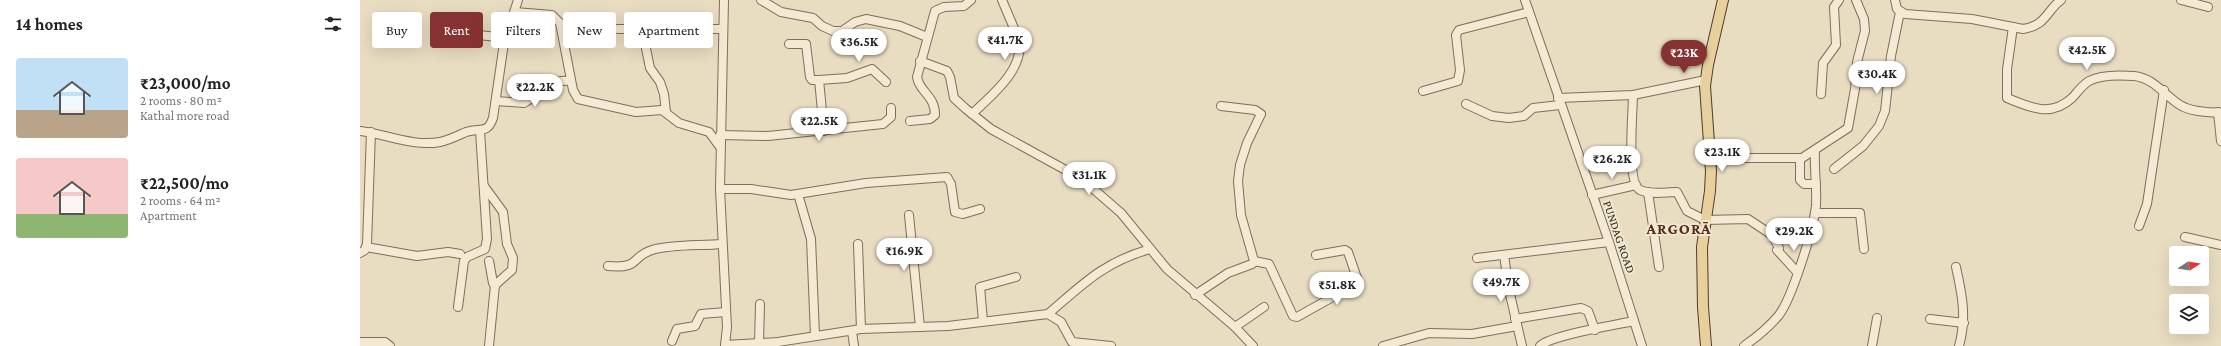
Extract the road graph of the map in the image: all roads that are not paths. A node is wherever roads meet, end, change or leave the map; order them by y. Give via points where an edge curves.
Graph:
1 (518, 0) edge
2 (724, 0) edge
3 (761, 0) edge
4 (972, 0) edge
5 (1002, 0) edge
6 (1525, 0) edge
7 (1723, 0) edge
8 (1839, 0) edge
9 (1856, 0) edge
10 (1894, 0) edge
11 (2061, 0) edge
12 (2181, 0) edge
13 (2208, 7) dead end
14 (515, 12) edge
15 (1529, 12) junction
16 (1900, 12) junction
17 (555, 17) edge
18 (2013, 27) junction
19 (618, 29) dead end
20 (624, 29) edge
21 (713, 29) edge
22 (723, 29) junction
23 (927, 37) junction
24 (789, 44) dead end
25 (504, 48) edge
26 (646, 48) edge
27 (920, 61) junction
28 (571, 80) junction
29 (819, 80) junction
30 (1706, 80) junction
31 (886, 82) dead end
32 (2164, 90) junction
33 (1423, 91) dead end
34 (1821, 94) dead end
35 (1633, 95) junction
36 (496, 101) junction
37 (1559, 101) junction
38 (1466, 104) dead end
39 (1221, 106) dead end
40 (891, 108) dead end
41 (666, 112) junction
42 (2219, 112) edge
43 (972, 114) junction
44 (910, 122) dead end
45 (360, 130) edge
46 (480, 131) junction
47 (824, 131) junction
48 (371, 132) junction
49 (720, 135) junction
50 (2221, 141) edge
51 (720, 147) junction
52 (1815, 150) junction
53 (1710, 158) junction
54 (1800, 158) junction
55 (1834, 169) dead end
56 (1816, 184) junction
57 (1636, 185) junction
58 (484, 186) junction
59 (720, 189) junction
60 (1648, 192) junction
61 (798, 194) junction
62 (1592, 195) junction
63 (980, 209) dead end
64 (1814, 213) junction
65 (909, 215) dead end
66 (1705, 220) junction
67 (2139, 226) dead end
68 (2185, 237) dead end
69 (1609, 242) junction
70 (722, 244) junction
71 (858, 244) dead end
72 (2221, 245) edge
73 (1150, 249) junction
74 (1864, 249) dead end
75 (363, 250) edge
76 (460, 254) dead end
77 (1316, 255) dead end
78 (1504, 255) junction
79 (1477, 258) dead end
80 (489, 261) dead end
81 (1254, 261) junction
82 (608, 266) dead end
83 (1659, 267) dead end
84 (1956, 267) dead end
85 (1797, 272) junction
86 (1016, 277) dead end
87 (495, 286) junction
88 (1195, 295) junction
89 (760, 304) dead end
90 (458, 307) dead end
91 (1264, 307) dead end
92 (726, 312) junction
93 (1048, 314) junction
94 (1878, 318) dead end
95 (1930, 319) dead end
96 (983, 321) junction
97 (1634, 321) junction
98 (1516, 323) junction
99 (1964, 323) junction
100 (920, 327) junction
101 (1235, 327) junction
102 (861, 330) junction
103 (1595, 330) junction
104 (852, 331) junction
105 (815, 335) junction
106 (490, 337) junction
107 (672, 341) dead end
108 (360, 342) edge
109 (759, 343) junction
110 (779, 344) edge
111 (725, 345) edge
112 (390, 346) edge
113 (489, 346) edge
114 (494, 346) edge
115 (854, 346) edge
116 (1111, 346) edge
117 (1252, 346) edge
118 (1383, 346) edge
119 (1522, 346) edge
120 (1540, 346) edge
121 (1642, 346) edge
122 (1706, 346) edge
123 (1744, 346) edge
124 (1872, 346) edge
125 (1959, 346) edge

1 - 14 street
2 - 22 street
3 - 23 street via 781,12 813,18 833,31 842,32 855,22 866,19 900,26
4 - 23 street via 964,6 938,8
5 - 43 street via 1019,40 1016,62 1011,73
6 - 15 street, PUNDAG ROAD
7 - 30 main road
8 - 34 street via 1834,7 1836,45 1824,63
9 - 52 street via 1865,27 1857,62 1851,120 1844,132
10 - 16 street
11 - 18 street via 2045,19 2036,25 2023,29
12 - 13 street
15 - 33 street via 1459,30 1456,35 1459,78 1454,83
15 - 37 street, PUNDAG ROAD
16 - 18 street via 1972,19
16 - 55 street via 1891,56 1885,110 1879,126 1863,146
17 - 28 street via 560,23
18 - 32 street via 2007,69 2007,98 2032,109 2056,108 2096,78 2135,76
19 - 20 street
21 - 22 street
22 - 49 street via 724,79
23 - 27 street
24 - 29 street via 806,44 810,77 812,80
25 - 36 street
26 - 41 street via 650,68 660,82 664,94
27 - 43 street via 946,71 950,77 954,98
27 - 44 street via 917,80 931,97 935,115 930,119
28 - 36 street via 554,81 545,85 524,102
28 - 41 street via 578,99 636,112
29 - 31 street via 848,78 872,69
29 - 47 street
30 - 35 street
30 - 53 main road
32 - 42 street via 2180,105
32 - 67 street via 2147,204
35 - 37 street
35 - 57 street via 1631,142
36 - 46 street via 490,126
37 - 38 street via 1532,108 1524,116 1509,118 1492,116
37 - 62 street, PUNDAG ROAD
39 - 81 street via 1255,110 1261,114 1245,150 1238,181 1241,215
40 - 47 street via 891,117 883,124
41 - 51 street via 679,123 709,132
42 - 50 street
43 - 73 street via 998,132 1088,183 1121,213
45 - 48 street
46 - 48 street via 466,132 439,142 419,144
46 - 58 street
47 - 49 street via 768,136
48 - 75 street
49 - 51 street
51 - 59 street
52 - 54 street
52 - 56 street
53 - 54 street
53 - 66 main road via 1710,191
54 - 56 street via 1800,180 1804,184
56 - 64 street
57 - 60 street
57 - 62 street
58 - 87 street via 503,212 507,244 514,258 512,270
58 - 90 street via 486,245 485,249 464,261
59 - 61 street
59 - 70 street
60 - 66 street via 1677,192 1685,209
60 - 83 street
61 - 63 street via 854,184 948,177 955,212 963,214
61 - 105 street via 811,239
62 - 69 street, PUNDAG ROAD
64 - 74 street via 1860,213
64 - 85 street via 1810,237
65 - 100 street
66 - 85 street via 1748,219 1772,235 1778,249
66 - 122 main road via 1702,275
68 - 72 street
69 - 78 street
69 - 97 street, PUNDAG ROAD
70 - 82 street via 659,249 645,254 627,267
70 - 92 street
71 - 102 street
73 - 88 street
73 - 93 street via 1105,267
75 - 76 street via 417,256 448,252
77 - 81 street via 1345,250 1358,281 1297,317 1290,311 1268,263
78 - 79 street
78 - 98 street
80 - 87 street
81 - 88 street via 1228,273
84 - 99 street via 1964,299
85 - 123 street via 1786,304 1779,315
86 - 96 street via 980,287
87 - 106 street
88 - 101 street
89 - 109 street
91 - 101 street
92 - 107 street via 701,314 695,326 677,329
92 - 111 street
93 - 96 street
93 - 116 street via 1061,322 1072,342
94 - 124 street
95 - 99 street
96 - 100 street
97 - 103 street
97 - 121 street, PUNDAG ROAD
98 - 103 street via 1581,308 1589,313
98 - 118 street via 1472,334 1429,333
98 - 119 street
99 - 125 street
100 - 102 street
101 - 117 street
102 - 104 street
103 - 120 street via 1548,341
104 - 105 street
104 - 115 street
105 - 110 street
106 - 113 street
106 - 114 street
108 - 112 street via 385,342
109 - 110 street
109 - 111 street

